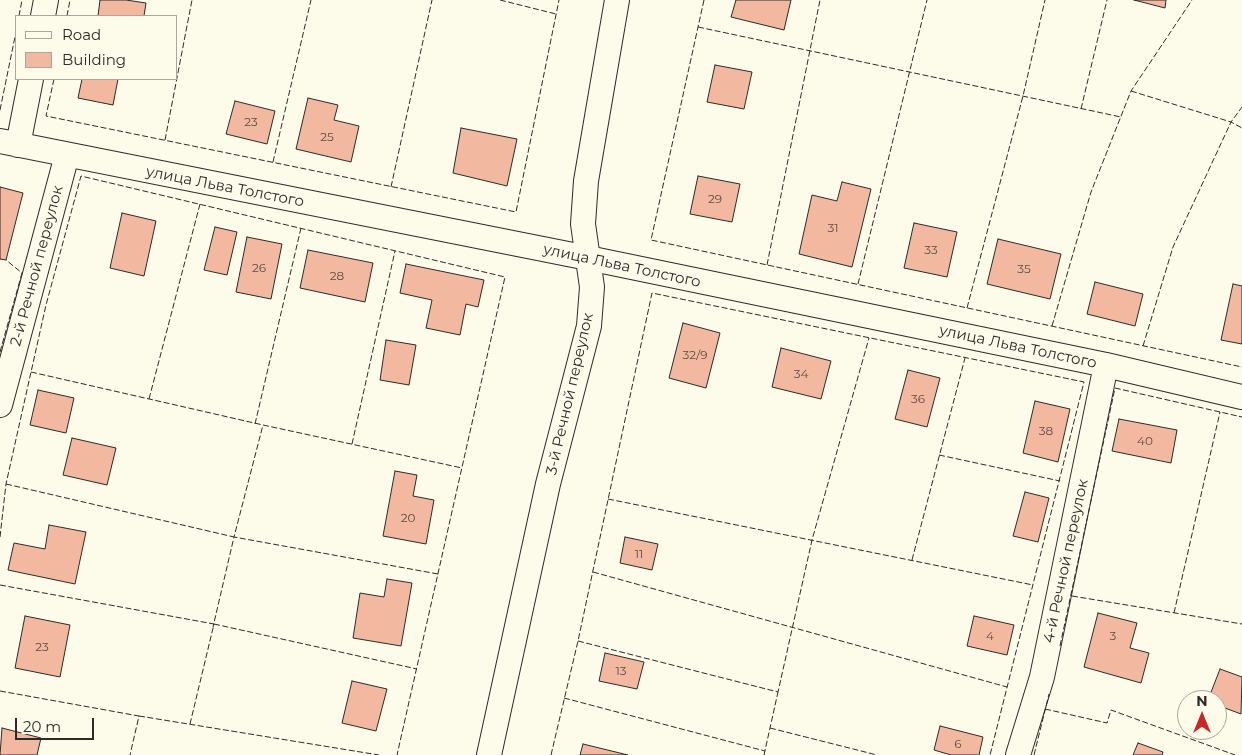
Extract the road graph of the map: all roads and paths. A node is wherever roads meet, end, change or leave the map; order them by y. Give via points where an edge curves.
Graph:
1 (46, 0) edge
2 (618, 0) edge
3 (43, 15) edge
4 (31, 80) edge
5 (9, 143) edge
6 (67, 155) junction
7 (588, 258) junction
8 (1106, 365) junction
9 (1242, 397) edge
10 (0, 405) edge
11 (489, 755) edge
12 (1018, 755) edge

1 - 3 street
2 - 7 street, 3-й Речной переулок via 586,181 583,224
4 - 5 street
5 - 6 street, улица Льва Толстого
6 - 7 street, улица Льва Толстого
6 - 10 street, 2-й Речной переулок
7 - 8 street, улица Льва Толстого
7 - 11 street, 3-й Речной переулок via 592,287 589,326 548,484
8 - 9 street, улица Льва Толстого
8 - 12 street, 4-й Речной переулок via 1042,677

